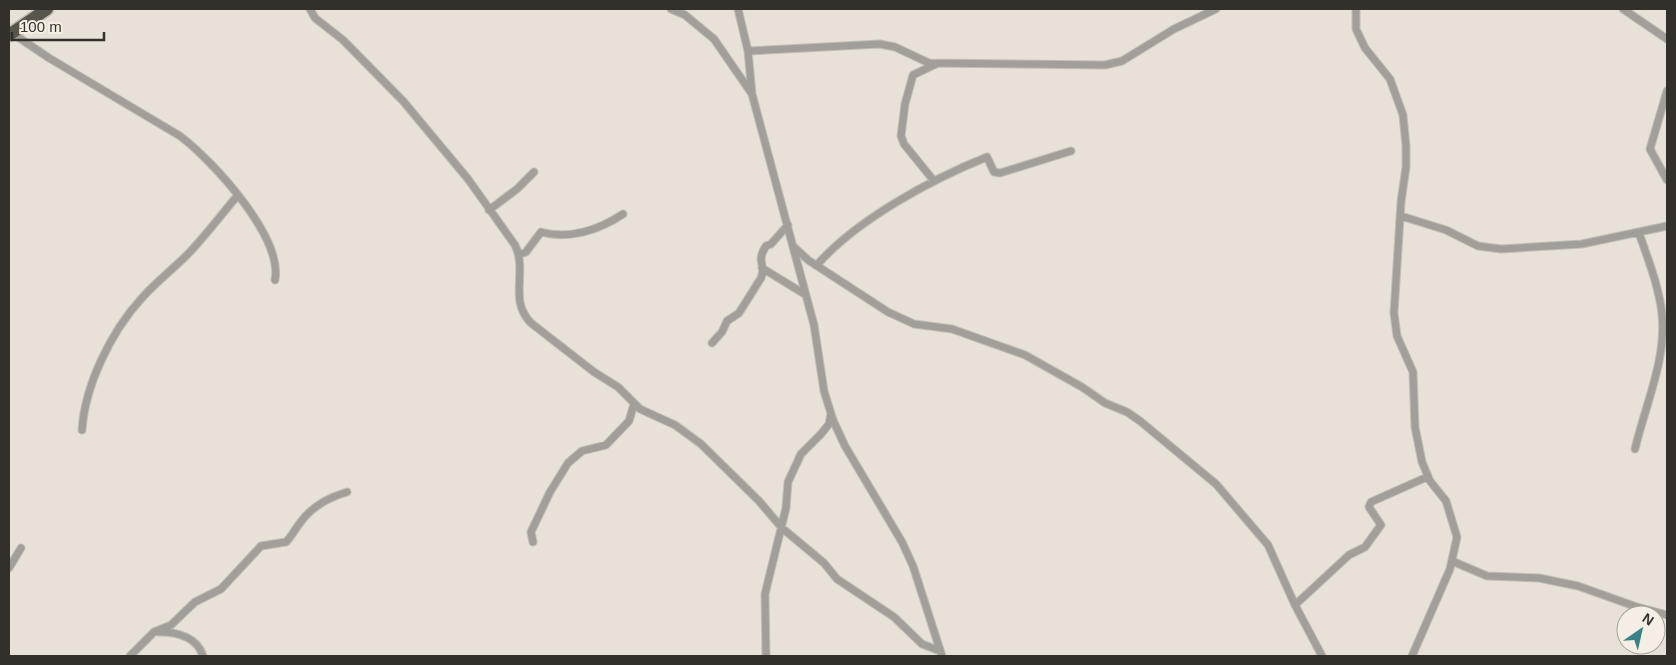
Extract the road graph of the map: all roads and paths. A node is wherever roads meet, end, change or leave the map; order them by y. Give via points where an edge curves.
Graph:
1 (47, 9) edge
2 (310, 9) edge
3 (671, 9) edge
4 (738, 9) edge
5 (1216, 9) edge
6 (1356, 9) edge
7 (1622, 9) edge
8 (10, 34) edge
9 (1667, 39) edge
10 (748, 51) junction
11 (916, 58) junction
12 (938, 63) junction
13 (916, 74) junction
14 (1667, 91) edge
15 (752, 94) junction
16 (1071, 151) dead end
17 (534, 172) dead end
18 (1667, 180) edge
19 (934, 181) junction
20 (238, 195) junction
21 (489, 210) junction
22 (622, 214) dead end
23 (1402, 216) junction
24 (788, 225) junction
25 (1667, 226) edge
26 (1639, 233) junction
27 (793, 246) junction
28 (520, 254) junction
29 (816, 264) junction
30 (762, 268) junction
31 (801, 276) junction
32 (275, 280) dead end
33 (806, 295) junction
34 (712, 343) dead end
35 (634, 404) junction
36 (831, 414) junction
37 (82, 430) dead end
38 (1635, 449) dead end
39 (1428, 477) junction
40 (347, 492) dead end
41 (782, 528) junction
42 (533, 542) dead end
43 (21, 548) dead end
44 (1452, 561) junction
45 (9, 568) edge
46 (1295, 605) junction
47 (1667, 615) edge
48 (154, 632) junction
49 (941, 654) edge
50 (130, 656) edge
51 (203, 656) edge
52 (766, 656) edge
53 (1322, 656) edge
54 (1412, 656) edge

1 - 8 highway
2 - 21 street via 315,18 343,40 397,94 468,179
3 - 15 street via 685,15 714,39
4 - 10 street
5 - 12 street via 1113,64
6 - 23 street via 1356,29 1365,48 1390,79 1403,115 1406,146
7 - 9 street
8 - 20 street via 180,136
10 - 11 street via 880,44 895,47
10 - 15 street
11 - 12 street
11 - 13 street via 920,65
12 - 13 street
13 - 19 street via 905,104 901,136
14 - 18 street via 1650,149
15 - 24 street
16 - 19 street via 998,174 987,157
17 - 21 street
19 - 29 street via 869,221
20 - 32 street via 255,216 271,247 276,264
20 - 37 street via 121,325 98,371
21 - 28 street
22 - 28 street via 579,233 564,236 541,232 526,252
23 - 26 street via 1492,249 1572,246
23 - 39 street via 1394,313 1398,336 1413,372 1415,428
24 - 27 street
24 - 30 street via 760,254
25 - 26 street
26 - 38 street via 1663,326 1652,394
27 - 29 street
27 - 31 street
28 - 35 street via 518,297 526,318 568,353 621,389
29 - 31 street
29 - 46 street via 906,322 947,327 1025,354 1140,421 1216,484 1264,540
30 - 33 street
30 - 34 street via 761,278 739,313 727,321
31 - 33 street
33 - 36 street
35 - 41 street via 701,444
35 - 42 street via 629,421 606,445 582,451 562,471 530,532
36 - 41 street via 829,424 801,454 792,472 786,489
36 - 49 street via 845,446 913,566
39 - 44 street via 1446,501 1454,523 1457,542
39 - 46 street via 1371,502 1369,507 1381,525 1379,530 1365,547 1349,555
40 - 48 street via 332,496 314,509 286,542 261,546 221,589 195,602 171,625
41 - 49 street via 813,552 845,585 898,620 922,644
41 - 52 street via 766,594
43 - 45 street
44 - 47 street via 1487,576 1539,578 1578,586 1637,608
44 - 54 street
46 - 53 street
48 - 50 street
48 - 51 street via 175,632 193,640

